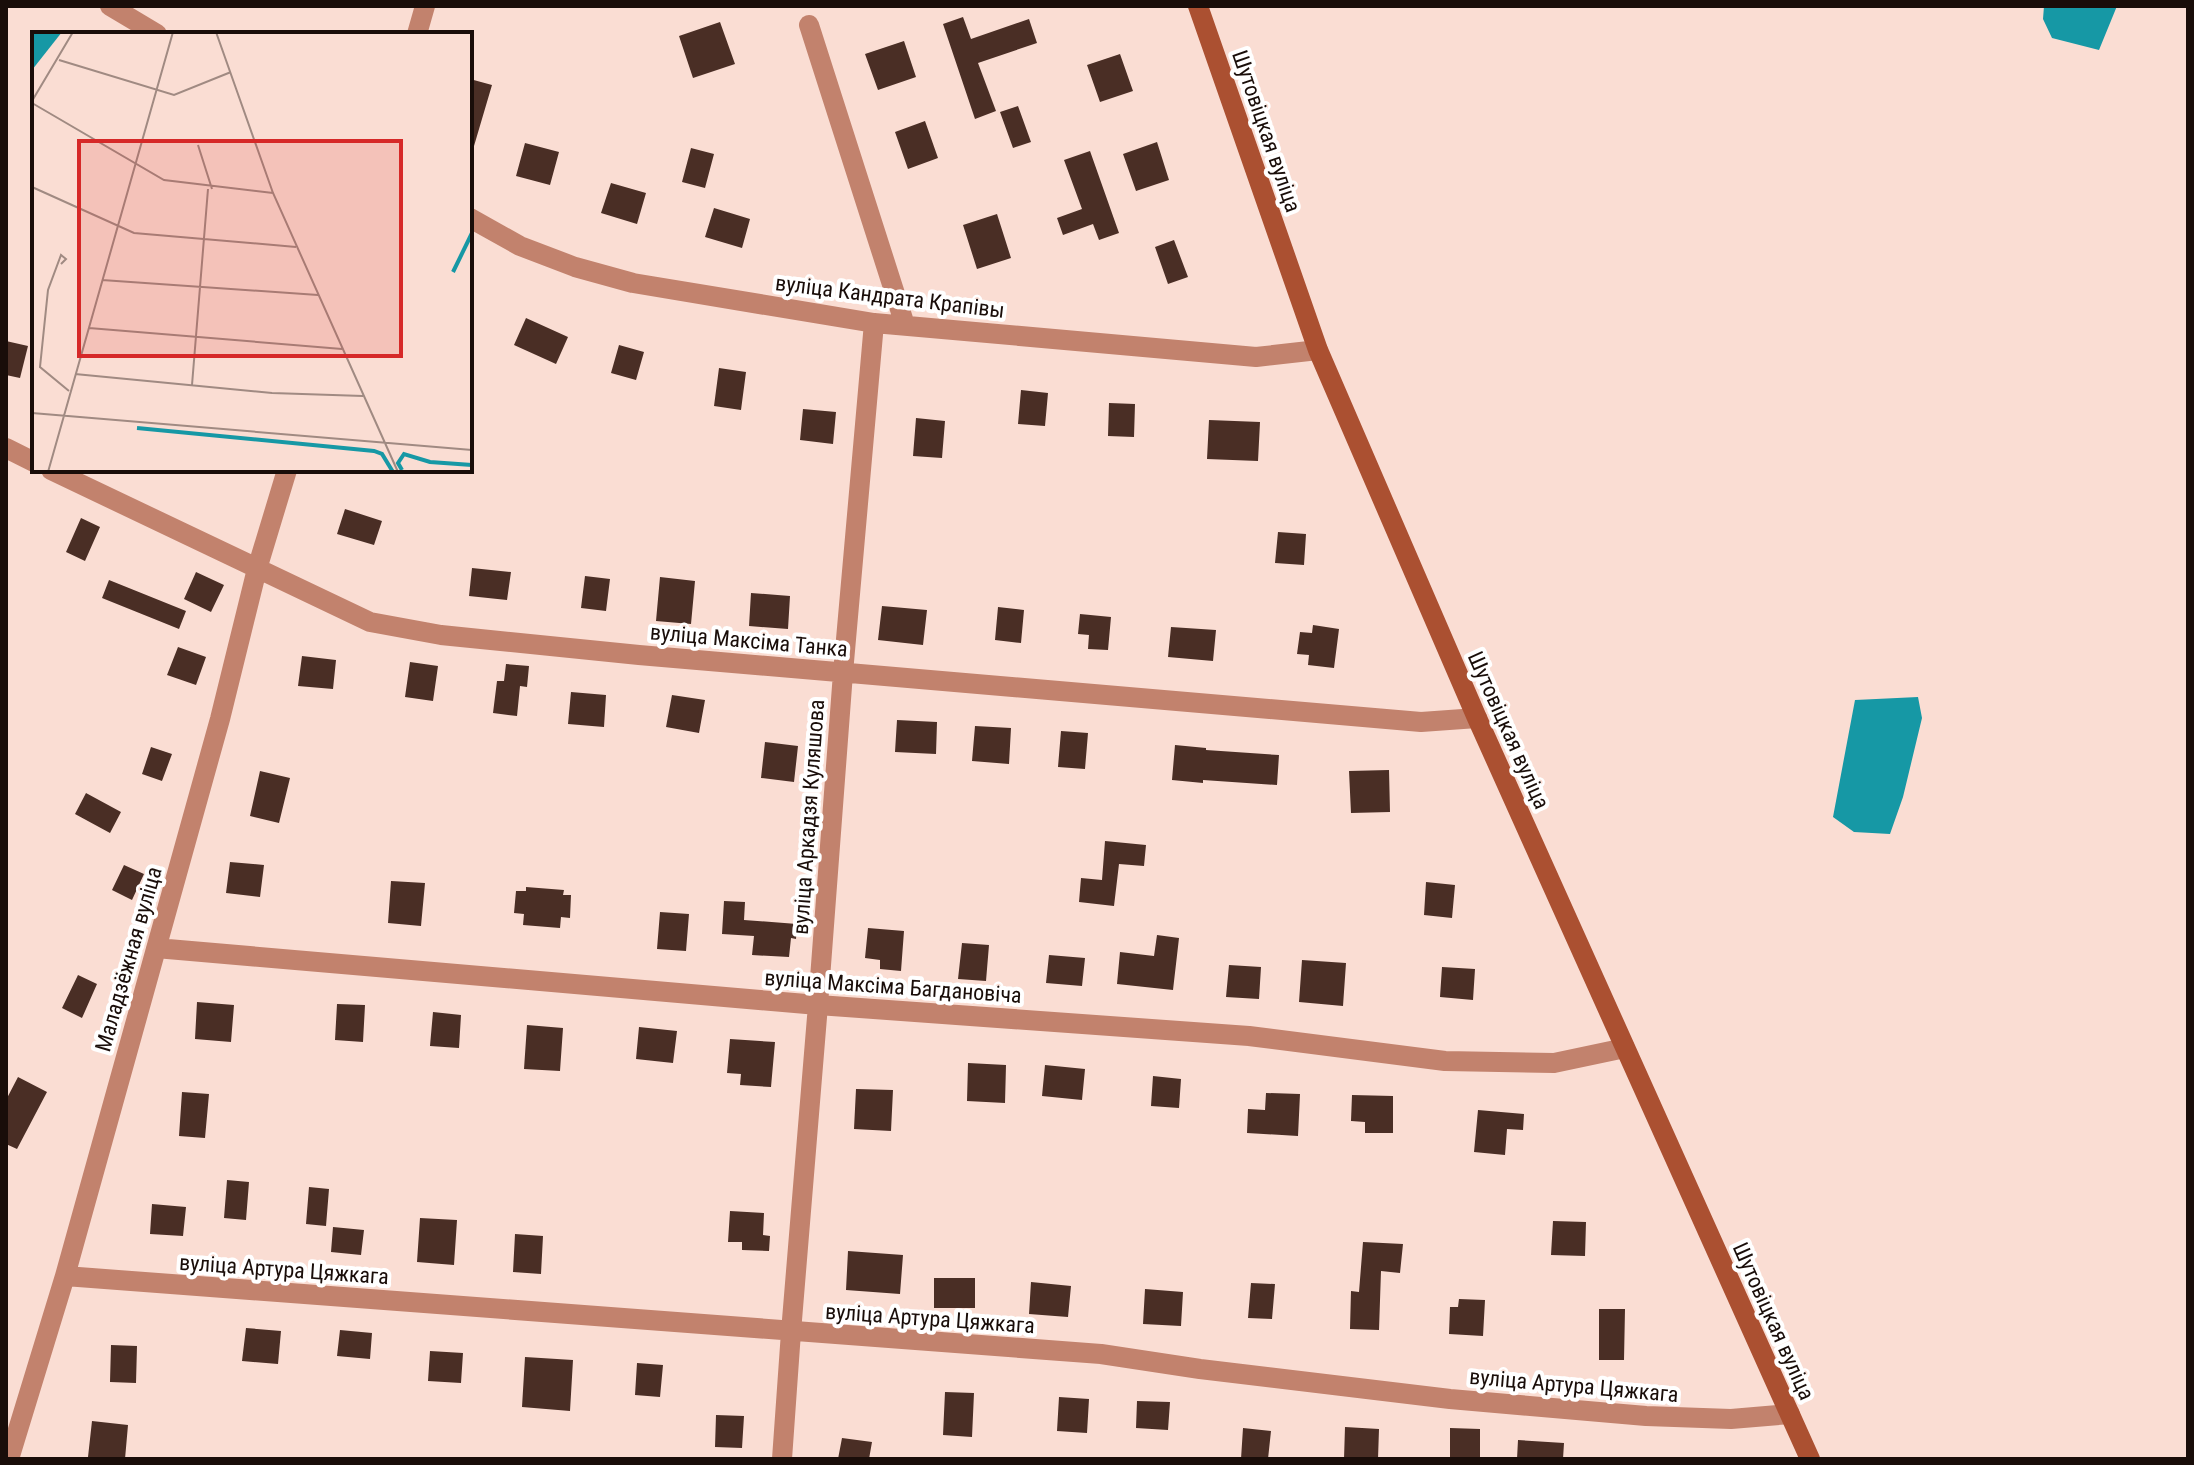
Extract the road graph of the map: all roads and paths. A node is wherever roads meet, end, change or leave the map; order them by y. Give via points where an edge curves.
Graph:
1 (110, 6) edge
2 (425, 6) edge
3 (1198, 6) edge
4 (809, 25) dead end
5 (154, 32) edge
6 (418, 32) edge
7 (472, 219) edge
8 (874, 323) junction
9 (905, 325) junction
10 (1318, 350) junction
11 (6, 448) edge
12 (32, 461) edge
13 (55, 472) edge
14 (286, 472) edge
15 (257, 569) junction
16 (843, 673) junction
17 (1477, 718) junction
18 (156, 948) junction
19 (818, 1005) junction
20 (1625, 1048) junction
21 (65, 1276) junction
22 (791, 1332) junction
23 (1790, 1414) junction
24 (9, 1459) edge
25 (782, 1459) edge
26 (1810, 1459) edge

1 - 5 street
2 - 6 street
3 - 10 main road, Шутовіцкая вуліца
4 - 9 street
7 - 8 street, вуліца Кандрата Крапівы via 520,246 633,283
8 - 9 street, вуліца Кандрата Крапівы
8 - 16 street, вуліца Аркадзя Куляшова
9 - 10 street, вуліца Кандрата Крапівы via 1256,357
10 - 17 main road, Шутовіцкая вуліца
11 - 12 street
13 - 15 street, вуліца Максіма Танка
14 - 15 street, Маладзёжная вуліца
15 - 16 street, вуліца Максіма Танка via 370,622 441,635
15 - 18 street, Маладзёжная вуліца
16 - 17 street, вуліца Максіма Танка via 1421,722
16 - 19 street, вуліца Аркадзя Куляшова
17 - 20 main road, Шутовіцкая вуліца
18 - 19 street, вуліца Максіма Багдановіча
18 - 21 street, Маладзёжная вуліца
19 - 20 street, вуліца Максіма Багдановіча via 1249,1036 1445,1061 1554,1063
19 - 22 street, вуліца Аркадзя Куляшова
20 - 23 main road, Шутовіцкая вуліца
21 - 22 street, вуліца Артура Цяжкага
21 - 24 street, Маладзёжная вуліца
22 - 23 street, вуліца Артура Цяжкага via 1101,1354 1450,1399 1646,1416 1731,1419
22 - 25 street, вуліца Аркадзя Куляшова
23 - 26 main road, Шутовіцкая вуліца

